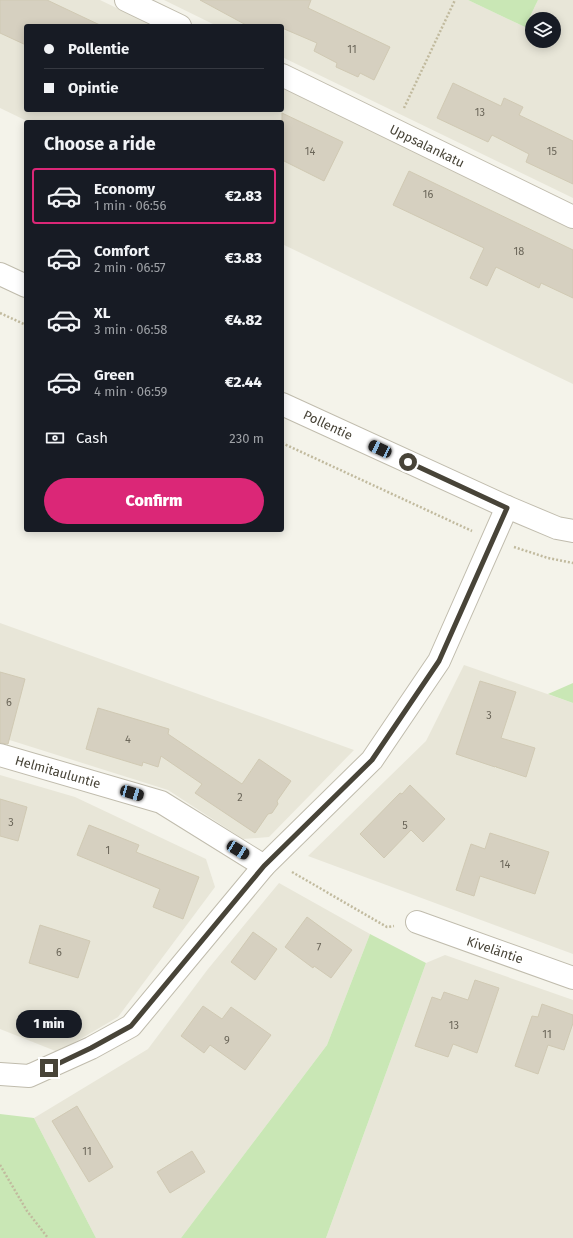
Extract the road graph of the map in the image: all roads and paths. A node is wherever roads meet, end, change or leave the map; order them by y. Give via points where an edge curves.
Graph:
1 (126, 0) edge
2 (455, 0) edge
3 (176, 24) edge
4 (284, 77) edge
5 (393, 130) junction
6 (573, 217) edge
7 (0, 274) edge
8 (24, 285) edge
9 (0, 313) edge
10 (24, 324) edge
11 (284, 405) edge
12 (284, 444) edge
13 (507, 508) junction
14 (573, 531) edge
15 (493, 540) junction
16 (573, 563) edge
17 (0, 754) edge
18 (267, 863) junction
19 (417, 922) joint
20 (573, 978) edge
21 (0, 1074) edge
22 (0, 1165) edge
23 (48, 1238) edge

1 - 3 street
2 - 5 path
4 - 5 street, Uppsalankatu
5 - 6 street, Uppsalankatu
7 - 8 street
9 - 10 path
11 - 13 street, Pollentie
12 - 15 path
13 - 14 street, Pollentie via 557,528
13 - 15 street
15 - 16 path via 548,558
15 - 18 street via 439,661 372,760
17 - 18 street, Helmitauluntie via 161,802
18 - 19 path via 387,926
18 - 21 street via 131,1026 85,1051 29,1076
19 - 20 street, Kiveläntie
22 - 23 path via 26,1211

